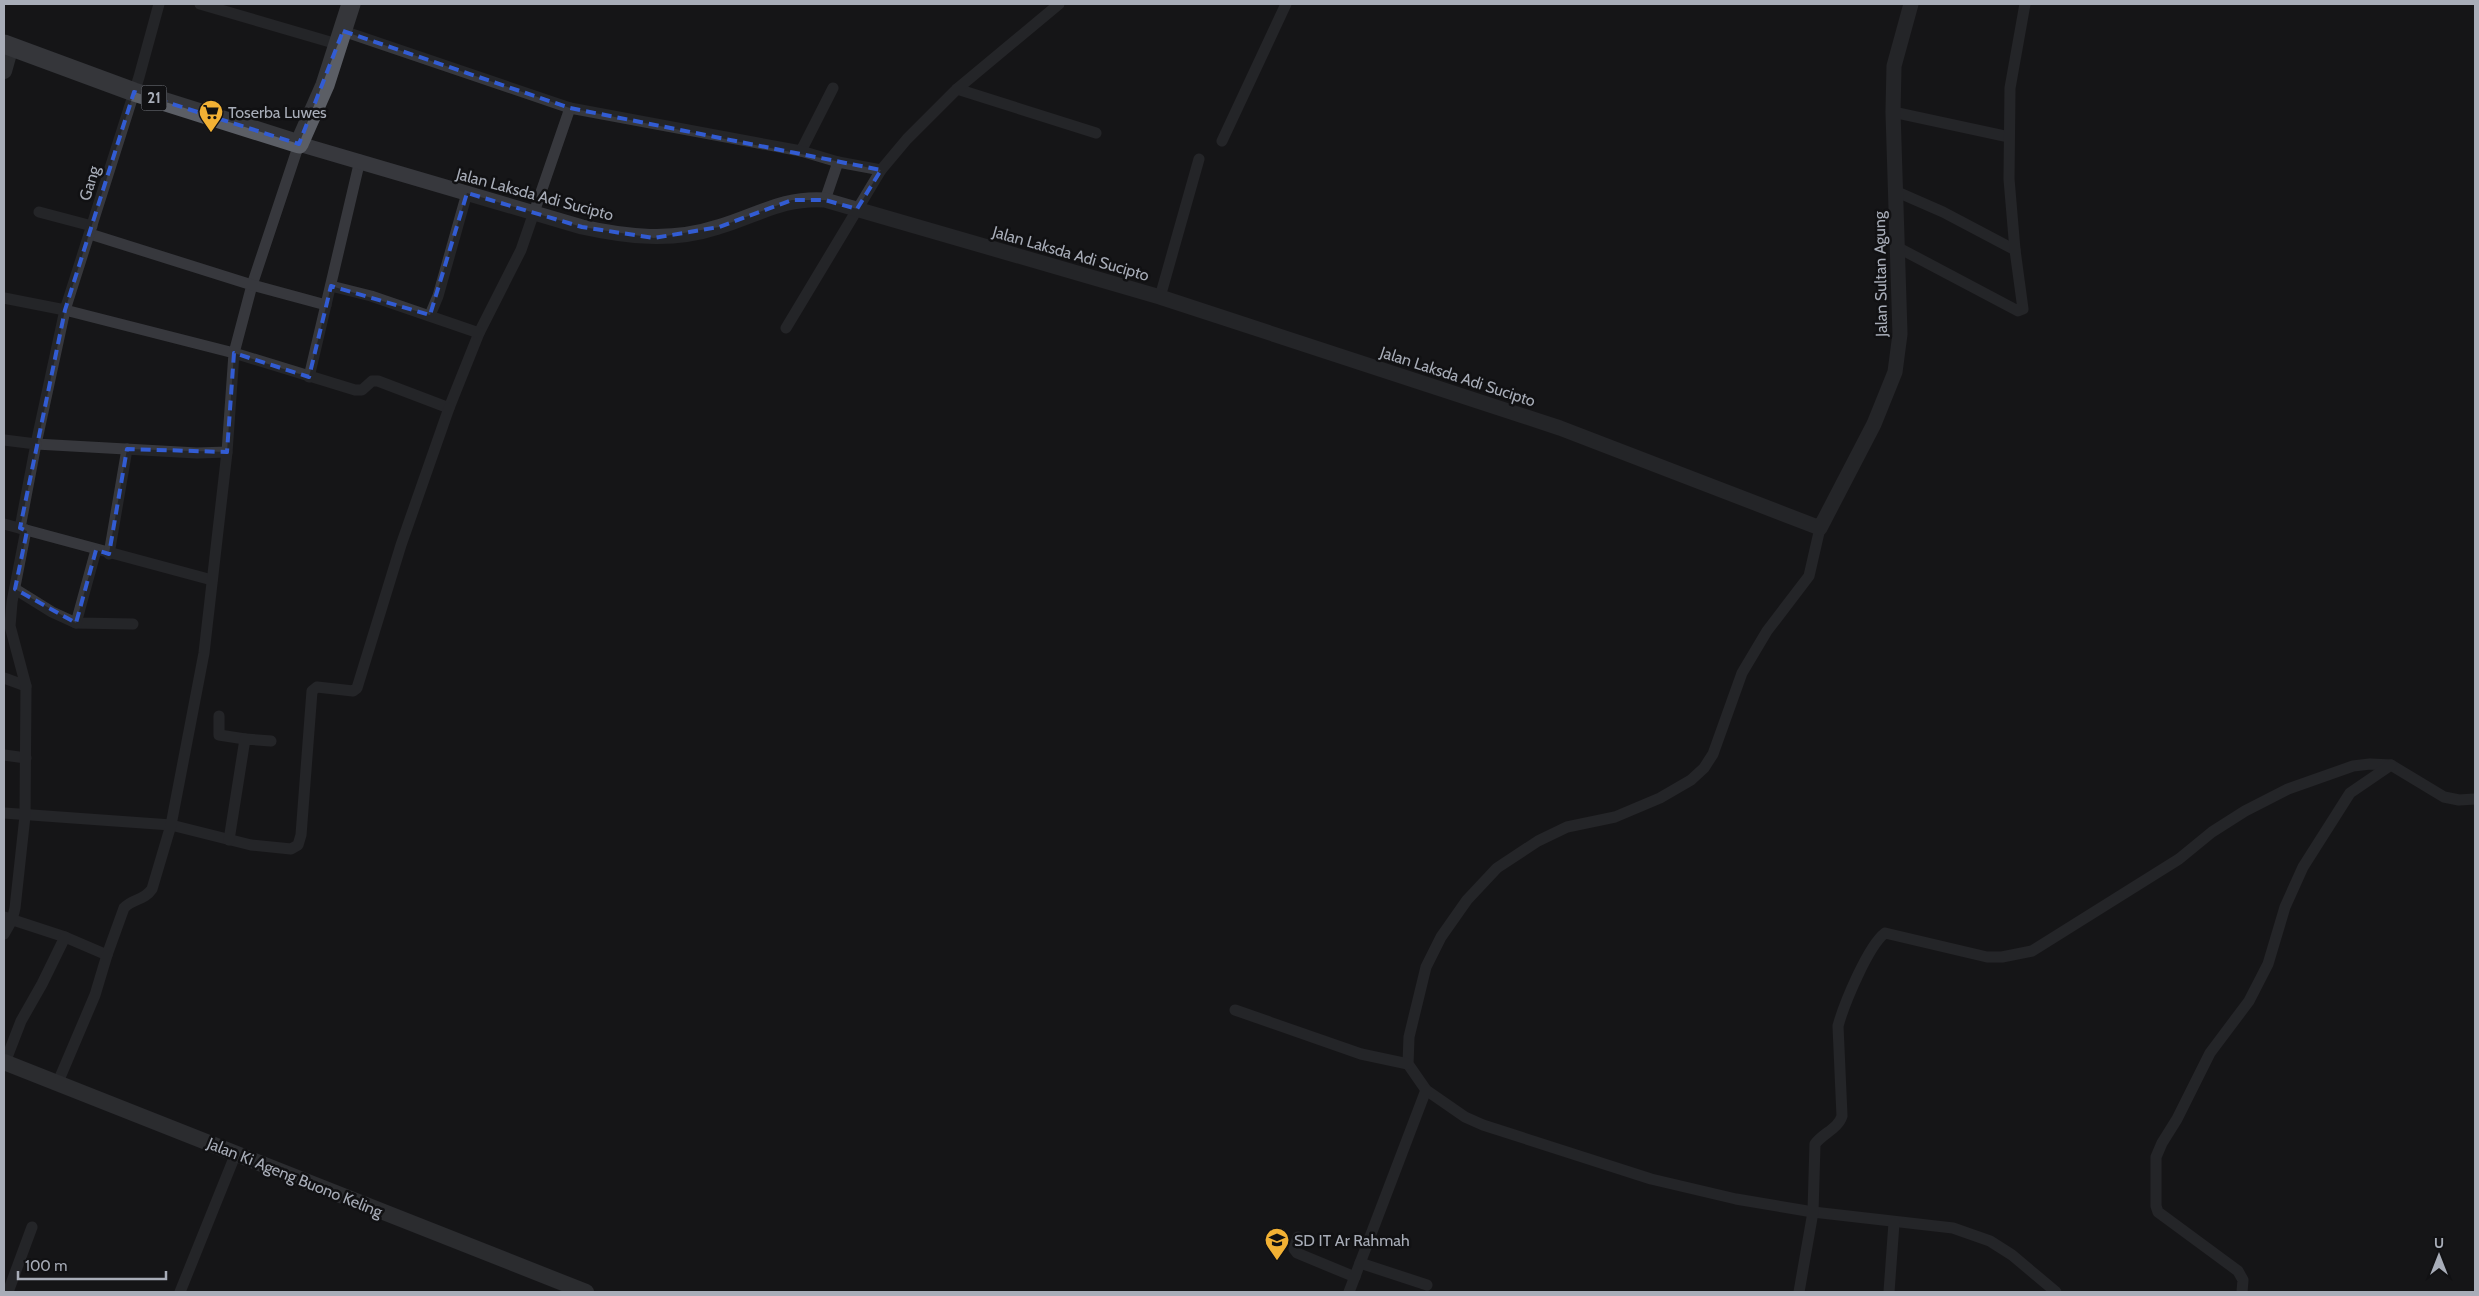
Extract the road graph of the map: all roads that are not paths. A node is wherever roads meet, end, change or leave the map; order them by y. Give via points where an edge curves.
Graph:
1 (159, 4) edge
2 (200, 4) edge
3 (351, 4) edge
4 (1060, 4) edge
5 (1286, 4) edge
6 (1911, 4) edge
7 (2025, 4) edge
8 (340, 38) junction
9 (8, 45) edge
10 (4, 71) edge
11 (832, 88) dead end
12 (957, 88) junction
13 (134, 92) junction
14 (570, 108) junction
15 (1893, 112) junction
16 (1096, 133) dead end
17 (2009, 138) junction
18 (1222, 141) dead end
19 (299, 144) junction
20 (801, 151) junction
21 (1199, 159) dead end
22 (360, 160) junction
23 (838, 162) junction
24 (881, 170) junction
25 (1895, 191) junction
26 (467, 193) junction
27 (825, 200) junction
28 (857, 209) junction
29 (39, 212) dead end
30 (536, 213) junction
31 (91, 230) junction
32 (1897, 247) junction
33 (2015, 250) junction
34 (252, 285) junction
35 (330, 286) junction
36 (1160, 297) junction
37 (4, 298) edge
38 (326, 305) junction
39 (65, 310) junction
40 (430, 315) junction
41 (786, 328) dead end
42 (479, 333) junction
43 (234, 353) junction
44 (309, 377) junction
45 (449, 408) junction
46 (4, 440) edge
47 (36, 444) junction
48 (127, 449) junction
49 (226, 452) junction
50 (4, 524) edge
51 (1820, 528) junction
52 (23, 529) junction
53 (96, 550) junction
54 (109, 554) junction
55 (212, 580) junction
56 (15, 589) junction
57 (76, 623) junction
58 (134, 624) dead end
59 (4, 678) edge
60 (26, 686) junction
61 (219, 716) dead end
62 (245, 739) junction
63 (271, 741) dead end
64 (4, 755) edge
65 (26, 758) junction
66 (2391, 765) junction
67 (2475, 799) edge
68 (4, 813) edge
69 (25, 816) junction
70 (172, 825) junction
71 (230, 840) junction
72 (8, 919) edge
73 (4, 934) edge
74 (65, 937) junction
75 (107, 955) junction
76 (1235, 1010) dead end
77 (4, 1063) edge
78 (1408, 1064) junction
79 (58, 1082) junction
80 (1426, 1090) junction
81 (236, 1153) junction
82 (1813, 1212) junction
83 (1894, 1223) junction
84 (32, 1227) dead end
85 (1298, 1237) dead end
86 (1360, 1263) junction
87 (1355, 1277) junction
88 (1427, 1285) dead end
89 (2054, 1291) edge
90 (8, 1292) edge
91 (180, 1292) edge
92 (586, 1292) edge
93 (1349, 1292) edge
94 (1799, 1292) edge
95 (1889, 1292) edge
96 (2242, 1292) edge

1 - 13 street, Gang
2 - 8 street
3 - 8 highway
4 - 12 street
5 - 18 street
6 - 15 street, Jalan Sultan Agung via 1894,66
7 - 17 street via 2010,88
8 - 14 street
8 - 19 highway via 325,85
9 - 10 main road
9 - 13 highway, 21
11 - 20 street
12 - 16 street
12 - 24 street
13 - 19 highway, 21
13 - 31 street, Gang
14 - 20 street
14 - 30 street
15 - 17 street
15 - 25 street, Jalan Sultan Agung
17 - 33 street
19 - 22 street, Jalan Laksda Adi Sucipto
19 - 34 street
20 - 23 street
21 - 36 street
22 - 26 street, Jalan Laksda Adi Sucipto
22 - 35 street
23 - 24 street
23 - 27 street
24 - 28 street
25 - 32 street, Jalan Sultan Agung
25 - 33 street
26 - 30 street, Jalan Laksda Adi Sucipto
26 - 40 street
27 - 28 street, Jalan Laksda Adi Sucipto
27 - 30 street, Jalan Laksda Adi Sucipto via 792,200 719,227 654,238 599,231
28 - 36 street, Jalan Laksda Adi Sucipto
28 - 41 street
29 - 31 street
30 - 42 street
31 - 34 street
31 - 39 street, Gang
32 - 33 street via 2020,312 2024,305
32 - 51 street, Jalan Sultan Agung via 1900,334 1895,372 1874,424
34 - 38 street
34 - 43 street
35 - 38 street
35 - 40 street
36 - 51 street, Jalan Laksda Adi Sucipto via 1560,428
37 - 39 street
38 - 44 street
39 - 43 street
39 - 47 street, Gang
40 - 42 street
42 - 45 street
43 - 44 street
43 - 49 street
44 - 45 street via 355,390 362,390 372,381 378,382
45 - 71 street via 401,545 356,689 317,687 312,691 303,824 298,846 272,848
46 - 47 street
47 - 48 street
47 - 52 street, Gang
48 - 49 street
48 - 54 street
49 - 55 street
50 - 52 street
51 - 78 street via 1808,576 1767,631 1742,673 1713,754 1704,768 1691,780 1660,798 1615,818 1567,827 1538,841 1498,868 1467,900 1441,937 1426,966 1409,1037
52 - 53 street
52 - 56 street, Gang
53 - 54 street
53 - 57 street
54 - 55 street
55 - 70 street via 204,652
56 - 57 street
56 - 60 street, Gang via 10,626
57 - 58 street
59 - 60 street
60 - 65 street, Gang
61 - 62 street via 219,735
62 - 63 street
62 - 71 street
64 - 65 street
65 - 69 street, Gang
66 - 67 street via 2444,797
66 - 82 street via 2353,766 2288,789 2245,811 2179,859 2032,951 1987,957 1885,933 1872,946 1838,1026 1842,1116 1840,1122 1815,1144
66 - 96 street via 2350,793 2303,867 2285,907 2268,964 2249,1001 2210,1053 2156,1157 2158,1212 2238,1271 2243,1280
68 - 69 street
69 - 70 street
69 - 72 street, Gang
70 - 71 street
70 - 75 street via 152,889 146,897 129,902 124,908
72 - 73 street
72 - 74 street
74 - 75 street
74 - 77 street via 21,1021
75 - 79 street via 95,995
76 - 78 street via 1361,1054
77 - 79 main road, Jalan Ki Ageng Buono Keling
78 - 80 street
79 - 81 main road, Jalan Ki Ageng Buono Keling
80 - 82 street via 1465,1117 1529,1141 1651,1178 1736,1199
80 - 86 street
81 - 91 street
81 - 92 main road, Jalan Ki Ageng Buono Keling
82 - 83 street
82 - 94 street
83 - 89 street via 1953,1228 1990,1241 2012,1255
83 - 95 street
84 - 90 street
85 - 87 street via 1294,1249 1297,1253
86 - 87 street
86 - 88 street
87 - 93 street

